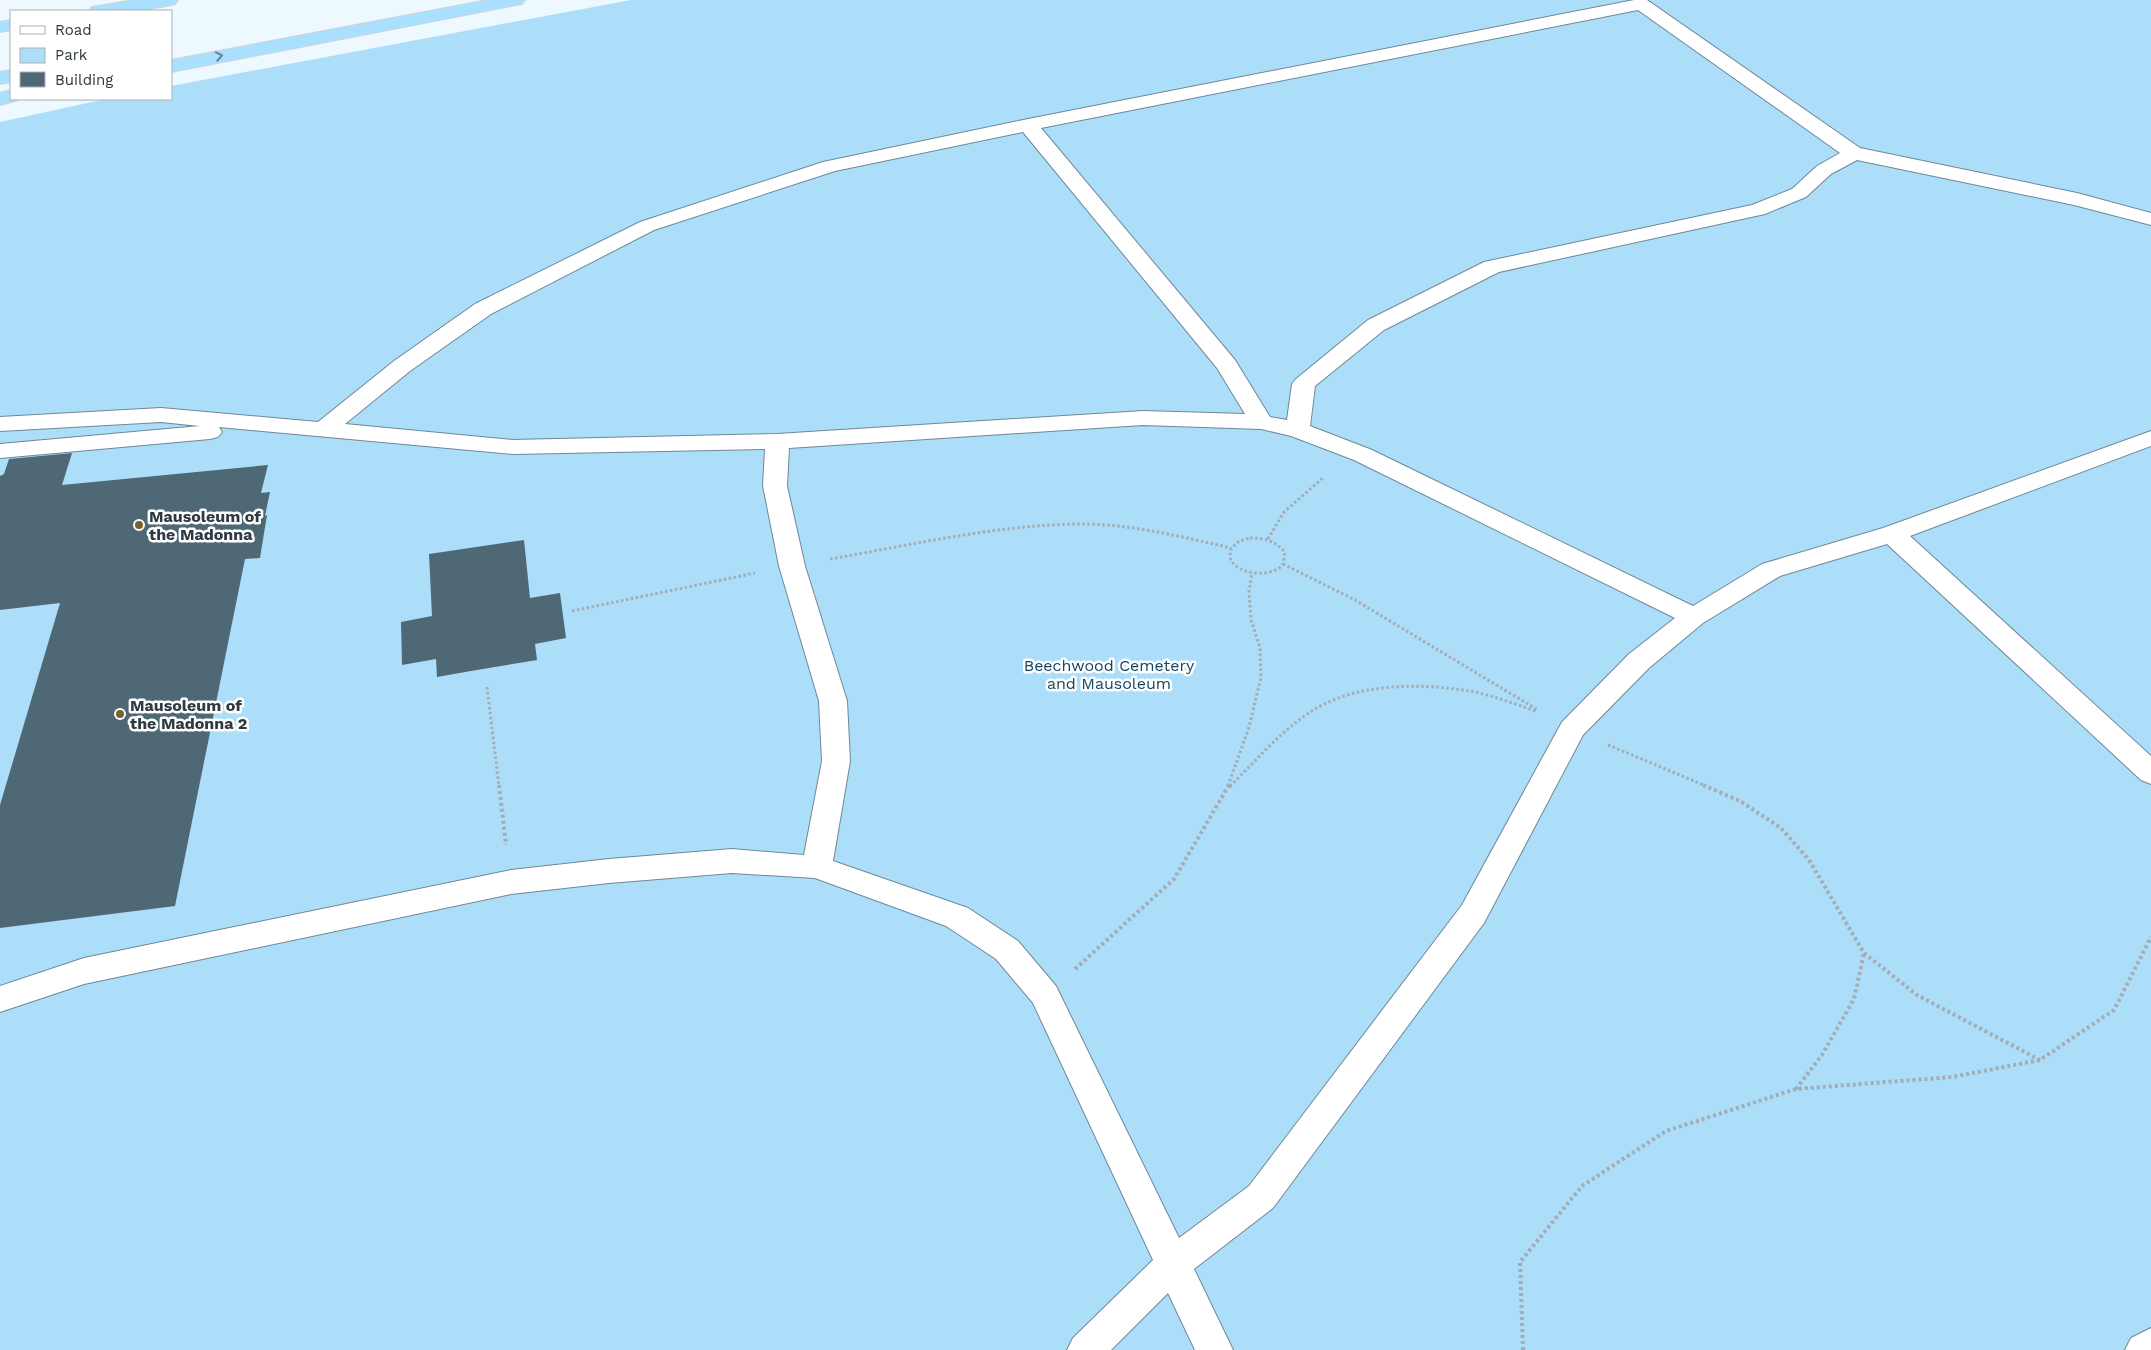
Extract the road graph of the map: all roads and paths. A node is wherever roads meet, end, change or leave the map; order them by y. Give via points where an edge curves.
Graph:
1 (169, 0) edge
2 (475, 0) edge
3 (516, 0) edge
4 (1660, 0) edge
5 (1641, 4) junction
6 (104, 10) edge
7 (172, 50) edge
8 (172, 66) edge
9 (1028, 125) junction
10 (1854, 153) junction
11 (2151, 219) edge
12 (1261, 422) junction
13 (0, 424) edge
14 (283, 426) junction
15 (323, 430) junction
16 (1298, 430) junction
17 (2151, 438) edge
18 (777, 441) junction
19 (0, 451) edge
20 (1363, 455) junction
21 (1892, 534) junction
22 (1268, 538) junction
23 (1231, 548) junction
24 (1284, 564) junction
25 (792, 566) junction
26 (1252, 573) junction
27 (572, 611) dead end
28 (1694, 617) junction
29 (487, 687) dead end
30 (1572, 729) junction
31 (2151, 773) edge
32 (1228, 787) junction
33 (817, 867) junction
34 (510, 882) junction
35 (2151, 937) edge
36 (1864, 953) junction
37 (1046, 996) junction
38 (0, 999) edge
39 (2040, 1060) junction
40 (1796, 1089) junction
41 (1173, 1264) junction
42 (2151, 1345) edge
43 (1086, 1350) edge
44 (1214, 1350) edge
45 (1522, 1350) edge
46 (2144, 1350) edge

1 - 6 highway
2 - 7 highway
8 -> 3 highway
4 - 5 lane
5 - 9 lane
5 - 10 lane
9 - 12 lane via 1227,365
9 - 15 lane via 830,166 647,226 484,309 402,366
10 - 11 lane via 2077,199
10 - 16 lane via 1824,170 1800,193 1758,210 1492,267 1376,325 1304,384
12 - 16 lane
12 - 18 lane via 1143,418
13 - 14 lane via 161,415
14 - 15 lane
14 - 19 lane
15 - 18 lane via 512,447
16 - 20 lane
17 - 21 lane
18 - 25 lane via 775,486
20 - 22 path via 1323,478 1292,504 1272,527
20 - 28 lane
21 - 28 lane via 1771,570
21 - 31 lane
22 - 23 path via 1242,539
22 - 24 path via 1285,552
23 - 25 path via 1156,530 1075,524 996,530
23 - 26 path via 1231,560 1236,566
24 - 26 path via 1270,572
24 - 32 path via 1355,600 1544,714 1486,694 1440,687 1385,688 1352,694 1318,707
25 - 27 path
25 - 33 lane via 833,701 836,761
26 - 32 path via 1249,591 1251,620 1260,648 1260,677 1249,727
28 - 30 lane via 1639,661
29 - 34 path
30 - 36 path via 1740,801 1781,828 1809,860
30 - 41 lane via 1473,914 1261,1197
32 - 37 path via 1174,879
33 - 34 lane via 732,862
33 - 37 lane via 957,917 1007,950
34 - 38 lane via 84,971
35 - 39 path via 2114,1010
36 - 39 path via 1917,995
36 - 40 path via 1854,999 1822,1055
37 - 41 lane
39 - 40 path via 1952,1078
40 - 45 path via 1666,1131 1582,1186 1520,1262
41 - 43 lane
41 - 44 lane
42 - 46 lane

